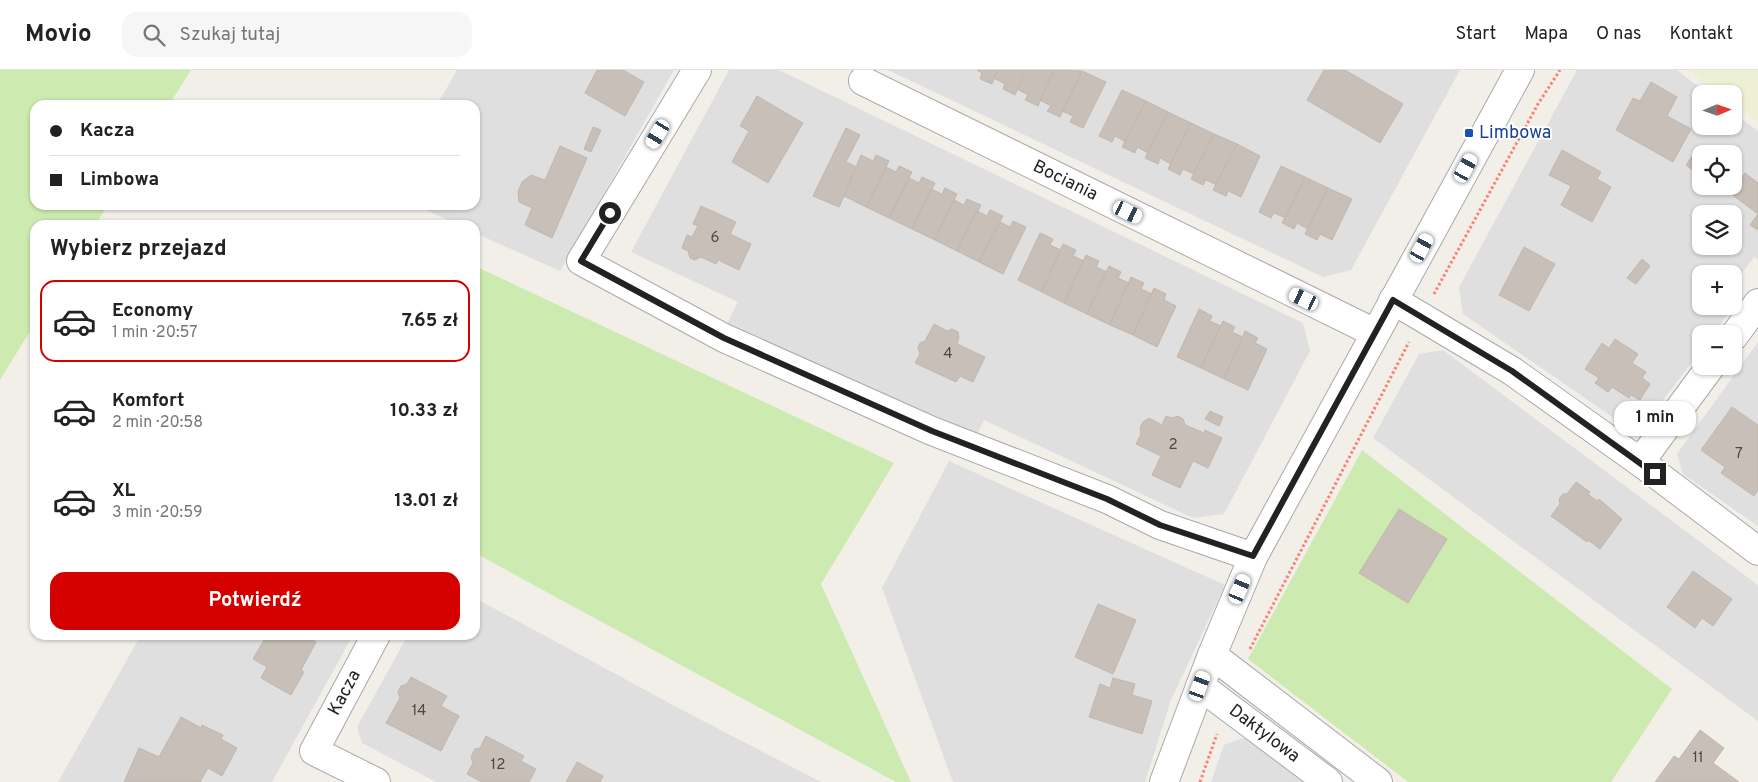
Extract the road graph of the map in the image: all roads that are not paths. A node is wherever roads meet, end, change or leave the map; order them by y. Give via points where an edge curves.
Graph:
1 (697, 70) edge
2 (1520, 70) edge
3 (863, 81) dead end
4 (1393, 300) junction
5 (1758, 303) edge
6 (1742, 325) edge
7 (1375, 334) junction
8 (1704, 375) edge
9 (1640, 462) junction
10 (1758, 551) edge
11 (1253, 556) junction
12 (373, 640) edge
13 (1212, 655) junction
14 (1200, 686) junction
15 (376, 782) edge
16 (1164, 782) edge
17 (1328, 782) edge
18 (1378, 782) edge

1 - 11 street via 581,261 724,338 932,431 1107,499 1160,525
2 - 4 street
3 - 7 street, Bociania
4 - 7 street
4 - 9 street via 1512,371
5 - 6 street
7 - 11 street
8 - 9 street
9 - 10 street
11 - 13 street
12 - 15 street, Kacza via 314,752
13 - 14 street
13 - 18 street
14 - 16 street
14 - 17 street, Daktylowa

